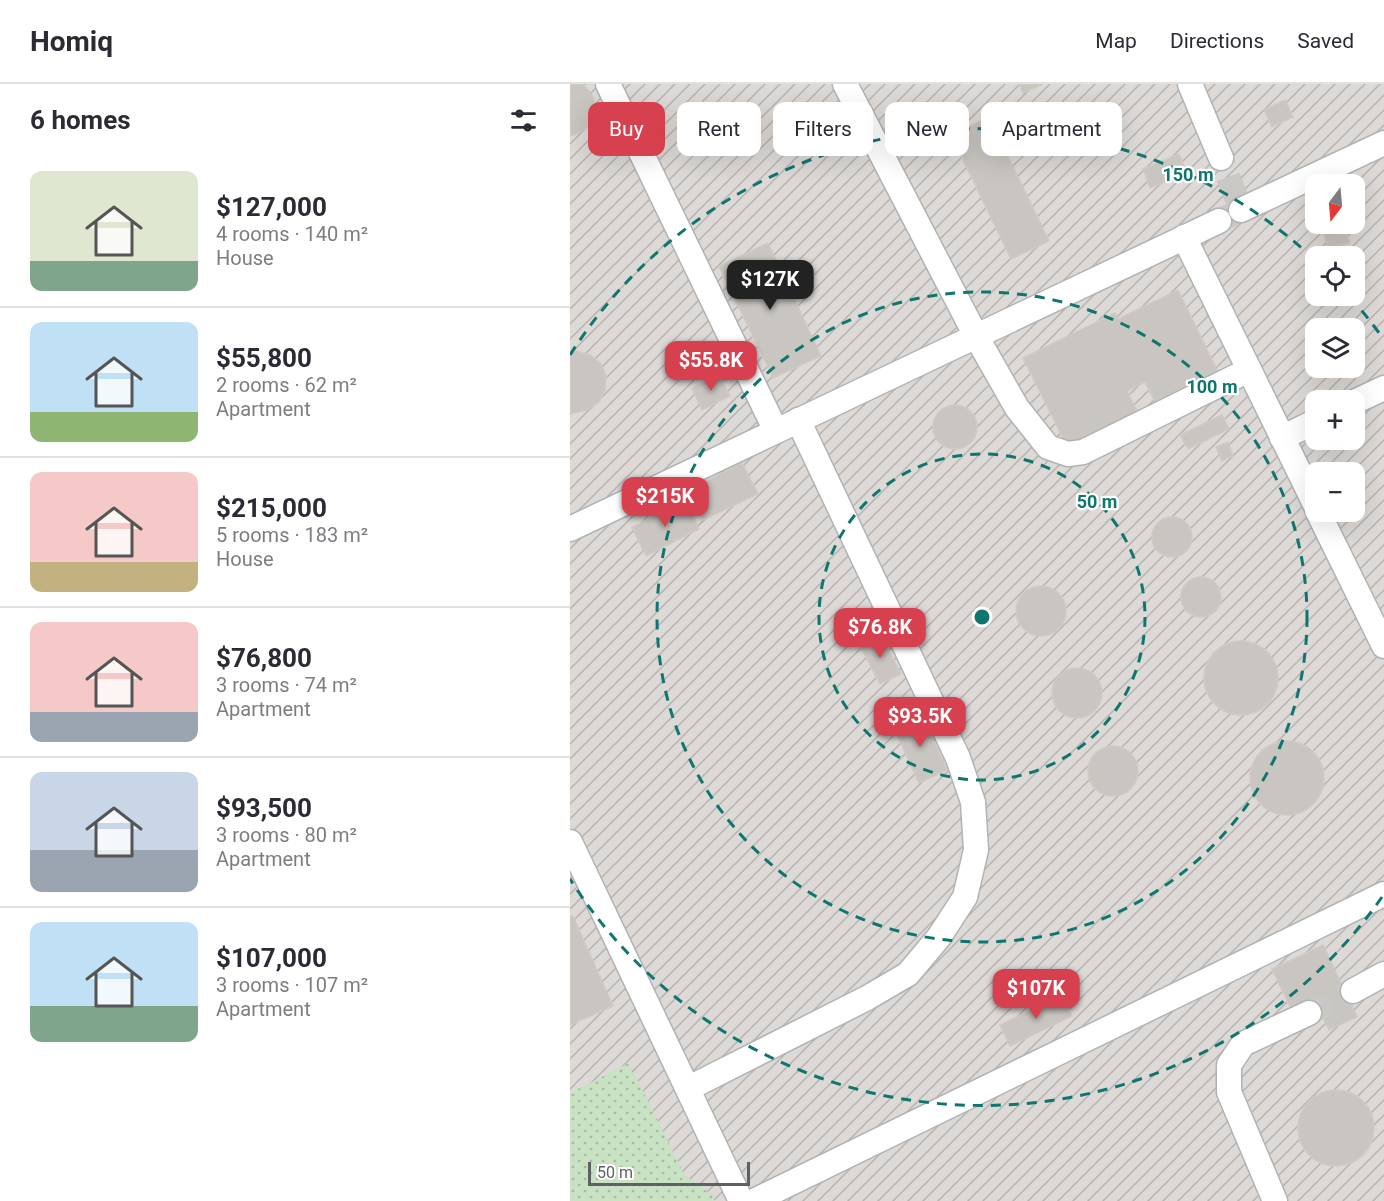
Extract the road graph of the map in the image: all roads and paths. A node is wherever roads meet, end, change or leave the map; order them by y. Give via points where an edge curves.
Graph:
1 (608, 84) edge
2 (845, 84) edge
3 (1190, 84) edge
4 (1384, 143) edge
5 (1221, 158) tunnel mouth
6 (1241, 210) dead end
7 (1219, 221) tunnel mouth
8 (1184, 237) junction
9 (976, 336) junction
10 (1249, 370) junction
11 (1384, 388) edge
12 (1365, 397) edge
13 (798, 420) junction
14 (1305, 427) edge
15 (776, 431) junction
16 (1282, 438) junction
17 (1305, 484) edge
18 (1324, 522) edge
19 (570, 529) edge
20 (1374, 599) edge
21 (1384, 646) edge
22 (570, 842) edge
23 (1384, 894) edge
24 (1384, 974) edge
25 (1353, 991) tunnel mouth
26 (1309, 1013) tunnel mouth
27 (689, 1088) junction
28 (741, 1201) edge
29 (754, 1201) edge
30 (1275, 1201) edge

1 - 15 lane
2 - 9 lane
3 - 5 lane
4 - 6 lane
7 - 8 lane
8 - 9 lane
8 - 10 lane
9 - 10 lane via 1017,408 1048,447 1068,454 1083,452
9 - 13 lane
10 - 16 lane
11 - 12 lane
13 - 15 lane
13 - 27 lane via 958,758 973,802 976,850 965,897 909,974
14 - 16 lane
15 - 19 lane
16 - 17 lane
18 - 20 lane
20 - 21 lane
22 - 27 lane
23 - 29 lane
24 - 25 lane
26 - 30 lane via 1243,1044 1229,1065 1228,1092
27 - 28 lane

